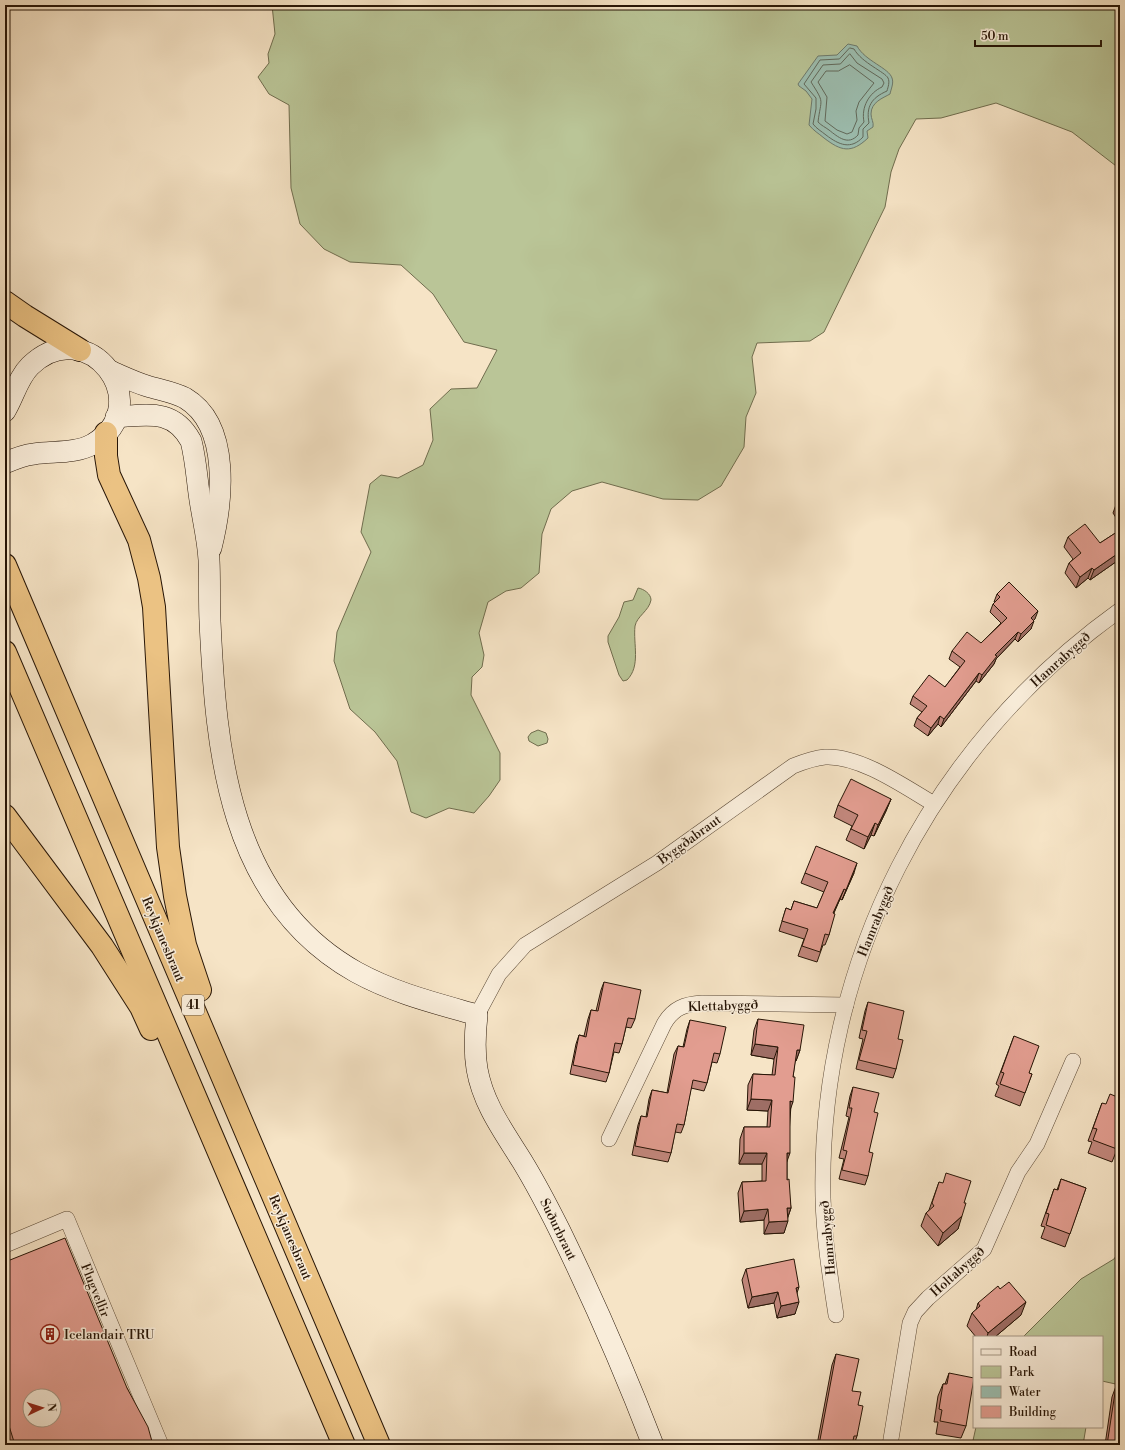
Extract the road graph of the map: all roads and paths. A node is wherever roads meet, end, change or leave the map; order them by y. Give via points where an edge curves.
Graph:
1 (5, 302) edge
2 (80, 350) junction
3 (110, 371) junction
4 (5, 410) edge
5 (111, 425) junction
6 (5, 463) edge
7 (209, 558) junction
8 (5, 565) edge
9 (1120, 610) edge
10 (5, 652) edge
11 (934, 804) junction
12 (5, 816) edge
13 (846, 1005) junction
14 (477, 1015) junction
15 (1073, 1061) dead end
16 (609, 1139) dead end
17 (5, 1245) edge
18 (324, 1314) junction
19 (836, 1315) dead end
20 (326, 1403) junction
21 (161, 1445) edge
22 (344, 1445) edge
23 (379, 1445) edge
24 (653, 1445) edge
25 (890, 1445) edge

1 - 2 highway
2 - 3 street via 102,361
2 - 4 street via 60,350 46,355 31,366 19,382
3 - 5 street via 119,396
3 - 7 street via 134,382 184,398 204,417 212,431 220,481 219,517
5 - 6 street via 93,444 74,451 32,454
5 - 7 street via 153,415 165,416 187,433 194,453
5 - 18 highway via 106,456 109,475 139,540 154,607 168,847 185,945 205,1005 280,1178
7 - 14 street via 216,715 227,784 246,845 272,895 290,918 312,939 355,971 407,995
8 - 18 highway, Reykjanesbraut / 41
9 - 11 street, Hamrabyggð via 1067,651 1009,707 982,738
10 - 20 highway
11 - 13 street, Hamrabyggð via 882,901
11 - 14 street, Byggðabraut via 858,763 826,757 793,766 657,863 525,946 499,974
12 - 20 highway via 102,946 141,1007 274,1311
13 - 16 street, Klettabyggð via 702,1003 678,1008 667,1018
13 - 19 street, Hamrabyggð via 831,1081 824,1159 825,1237
14 - 24 street, Suðurbraut via 474,1044 477,1070 486,1100 538,1188 598,1310
15 - 25 street, Holtabyggð via 1037,1144 1018,1172 984,1249 924,1301 915,1312 907,1334
17 - 21 street, Flugvellir via 67,1219
18 - 23 highway, Reykjanesbraut / 41
20 - 22 highway

